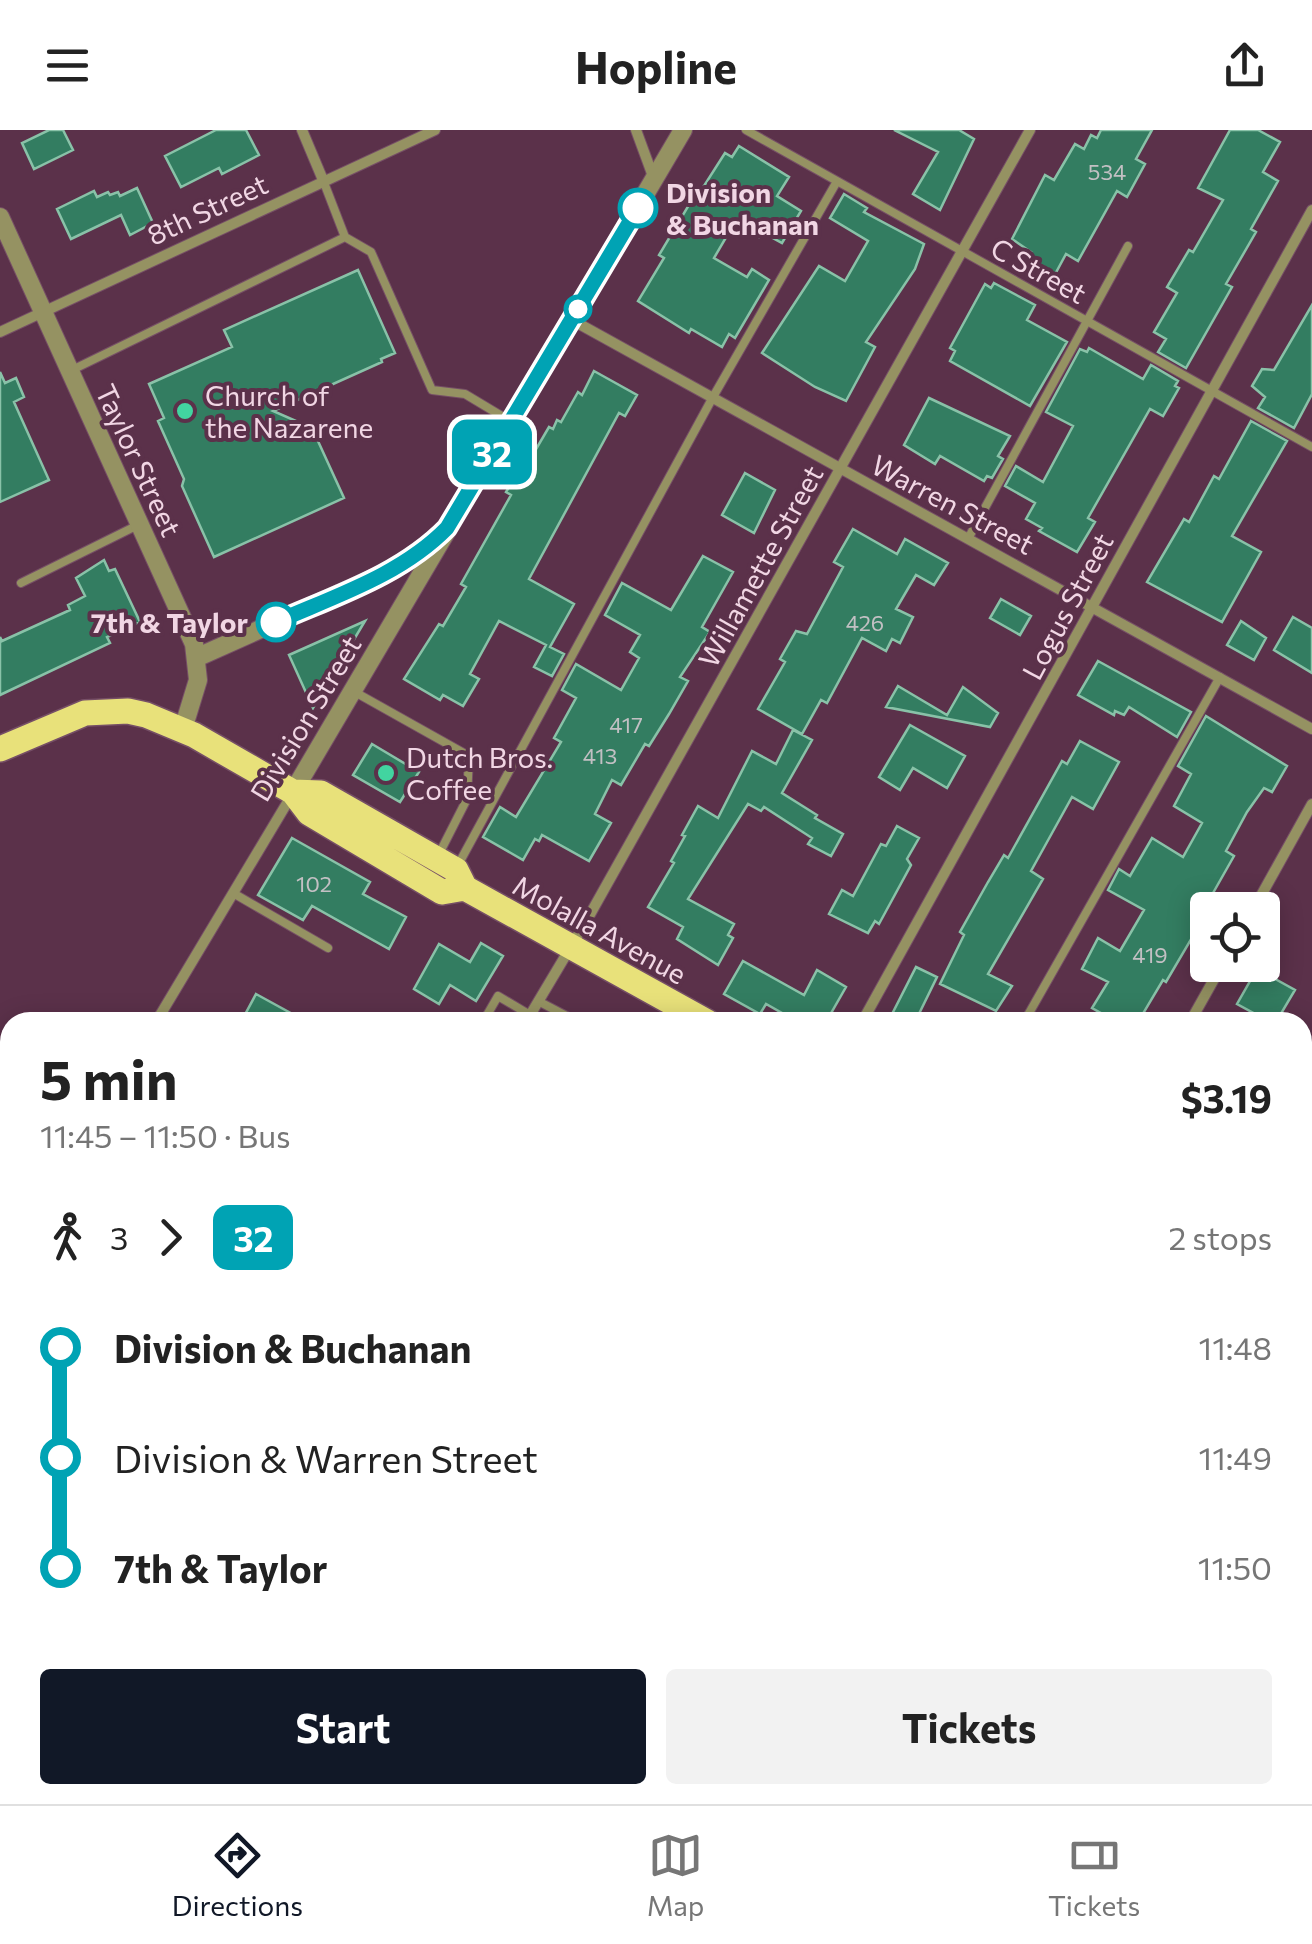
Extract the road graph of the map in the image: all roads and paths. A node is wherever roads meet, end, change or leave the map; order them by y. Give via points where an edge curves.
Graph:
1 (302, 130) edge
2 (435, 130) edge
3 (636, 130) edge
4 (683, 130) edge
5 (746, 130) edge
6 (1030, 130) edge
7 (323, 180) junction
8 (654, 180) junction
9 (836, 183) junction
10 (1312, 210) edge
11 (0, 217) edge
12 (344, 236) junction
13 (1128, 246) dead end
14 (961, 253) junction
15 (42, 312) junction
16 (572, 320) junction
17 (1086, 322) junction
18 (0, 332) edge
19 (69, 371) junction
20 (1210, 390) junction
21 (714, 397) junction
22 (510, 420) junction
23 (1312, 447) edge
24 (840, 469) junction
25 (138, 524) junction
26 (447, 528) junction
27 (969, 537) junction
28 (21, 583) dead end
29 (1092, 605) junction
30 (198, 657) junction
31 (1220, 677) junction
32 (353, 691) junction
33 (183, 729) junction
34 (1312, 729) edge
35 (0, 749) edge
36 (293, 792) junction
37 (1312, 804) edge
38 (453, 872) junction
39 (1262, 892) edge
40 (233, 893) junction
41 (328, 948) dead end
42 (570, 948) junction
43 (1212, 982) edge
44 (538, 1001) junction
45 (162, 1012) edge
46 (489, 1012) edge
47 (519, 1012) edge
48 (532, 1012) edge
49 (559, 1012) edge
50 (688, 1012) edge
51 (868, 1012) edge
52 (1030, 1012) edge
53 (1196, 1012) edge

1 - 7 street
2 - 7 street, 8th Street
3 - 8 street
4 - 8 street, Division Street
5 - 9 lane, C Street
6 - 14 street, Willamette Street
7 - 12 lane
7 - 15 street, 8th Street
8 - 16 street, Division Street
9 - 14 lane, C Street
9 - 21 lane
10 - 20 street, Logus Street
11 - 15 street, Taylor Street
12 - 19 lane
12 - 22 lane via 372,252 432,390 465,394
13 - 17 lane
14 - 17 lane, C Street
14 - 24 street, Willamette Street
15 - 18 street, 8th Street
15 - 19 street, Taylor Street
16 - 21 street, Warren Street
16 - 22 street, Division Street
17 - 20 lane, C Street
17 - 27 lane
19 - 25 street, Taylor Street
20 - 23 lane, C Street
20 - 29 street, Logus Street
21 - 24 street, Warren Street
21 - 38 lane
22 - 26 street, Division Street
24 - 27 street, Warren Street
24 - 42 street, Willamette Street
25 - 28 lane
25 - 30 street, Taylor Street
26 - 30 street via 396,568
26 - 32 street, Division Street
27 - 29 street, Warren Street
29 - 31 street, Warren Street
29 - 51 street, Logus Street
30 - 33 street
31 - 34 street, Warren Street
31 - 52 lane
32 - 36 street, Division Street
32 - 38 lane via 470,756
33 - 35 main road, Molalla Avenue via 128,711 96,712
33 - 36 main road, Molalla Avenue
36 - 38 main road, Molalla Avenue via 321,793
36 - 38 main road, Molalla Avenue via 309,814 442,892
36 - 40 street, Division Street
37 - 39 street
38 - 42 main road, Molalla Avenue
40 - 41 lane
40 - 45 street, Division Street
42 - 44 street, Willamette Street
42 - 50 main road, Molalla Avenue
43 - 53 street
44 - 48 street, Willamette Street
44 - 49 lane
46 - 47 lane via 498,996

